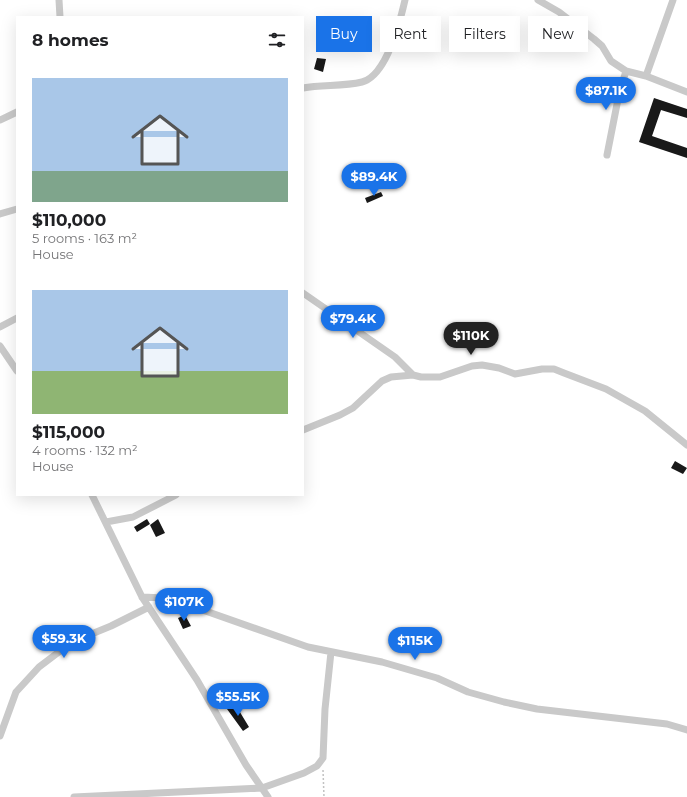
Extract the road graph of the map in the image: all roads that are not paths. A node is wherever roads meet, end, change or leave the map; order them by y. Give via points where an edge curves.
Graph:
1 (59, 0) edge
2 (405, 0) edge
3 (538, 0) edge
4 (673, 0) edge
5 (60, 16) edge
6 (626, 71) junction
7 (646, 76) junction
8 (304, 88) edge
9 (687, 92) edge
10 (16, 112) edge
11 (0, 120) edge
12 (607, 155) dead end
13 (16, 209) edge
14 (0, 214) edge
15 (304, 294) edge
16 (16, 319) edge
17 (0, 327) edge
18 (1, 351) edge
19 (16, 370) edge
20 (413, 375) junction
21 (304, 430) edge
22 (687, 445) edge
23 (171, 496) edge
24 (95, 497) edge
25 (106, 522) junction
26 (142, 597) junction
27 (148, 607) junction
28 (331, 652) junction
29 (687, 730) edge
30 (0, 736) edge
31 (262, 788) junction
32 (74, 797) edge
33 (268, 797) edge

1 - 5 street
2 - 8 street via 391,46 376,74 364,82
3 - 6 street via 559,12 594,39 602,46 611,61
4 - 7 street
6 - 7 street
6 - 12 street
7 - 9 street
10 - 11 street
13 - 14 street
15 - 20 street via 395,357
16 - 17 street
18 - 19 street
20 - 21 street via 391,377 382,381 353,408
20 - 22 street via 440,377 478,365 499,368 515,374 554,369 606,389 645,411
23 - 25 street via 133,517
24 - 25 street
25 - 26 street
26 - 27 street
26 - 28 street via 165,598 180,602 308,647
27 - 30 street via 72,642 39,667 16,692
27 - 31 street via 197,680
28 - 29 street via 382,662 437,678 468,692 536,710 667,724
28 - 31 street via 323,758 317,766 304,773
31 - 32 street
31 - 33 street

